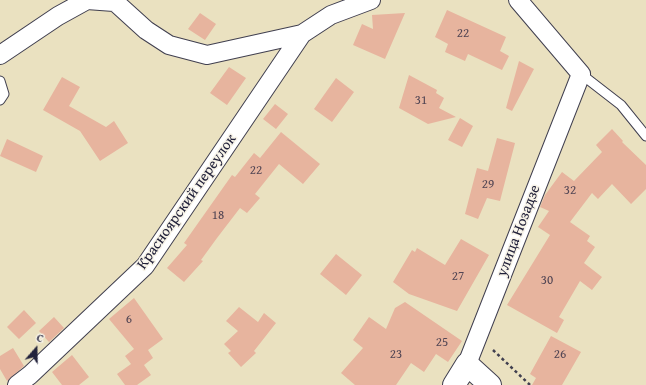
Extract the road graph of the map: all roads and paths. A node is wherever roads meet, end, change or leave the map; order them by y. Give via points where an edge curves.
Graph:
1 (372, 0) edge
2 (518, 0) edge
3 (114, 1) edge
4 (302, 34) junction
5 (0, 55) edge
6 (581, 74) junction
7 (0, 82) edge
8 (0, 100) edge
9 (646, 136) edge
10 (475, 343) junction
11 (467, 364) junction
12 (17, 385) edge
13 (454, 385) edge
14 (490, 385) edge
15 (530, 385) edge

1 - 4 street, Красноярский переулок via 331,14
2 - 6 street
3 - 4 street, Красноярский переулок via 146,30 169,45 207,55
3 - 5 street via 87,0
4 - 12 street, Красноярский переулок via 145,266
6 - 9 lane via 622,105
6 - 10 street, улица Нозадзе
7 - 8 lane via 4,94
10 - 11 street, улица Нозадзе
10 - 15 path via 494,350
11 - 13 street, улица Нозадзе
11 - 14 street

